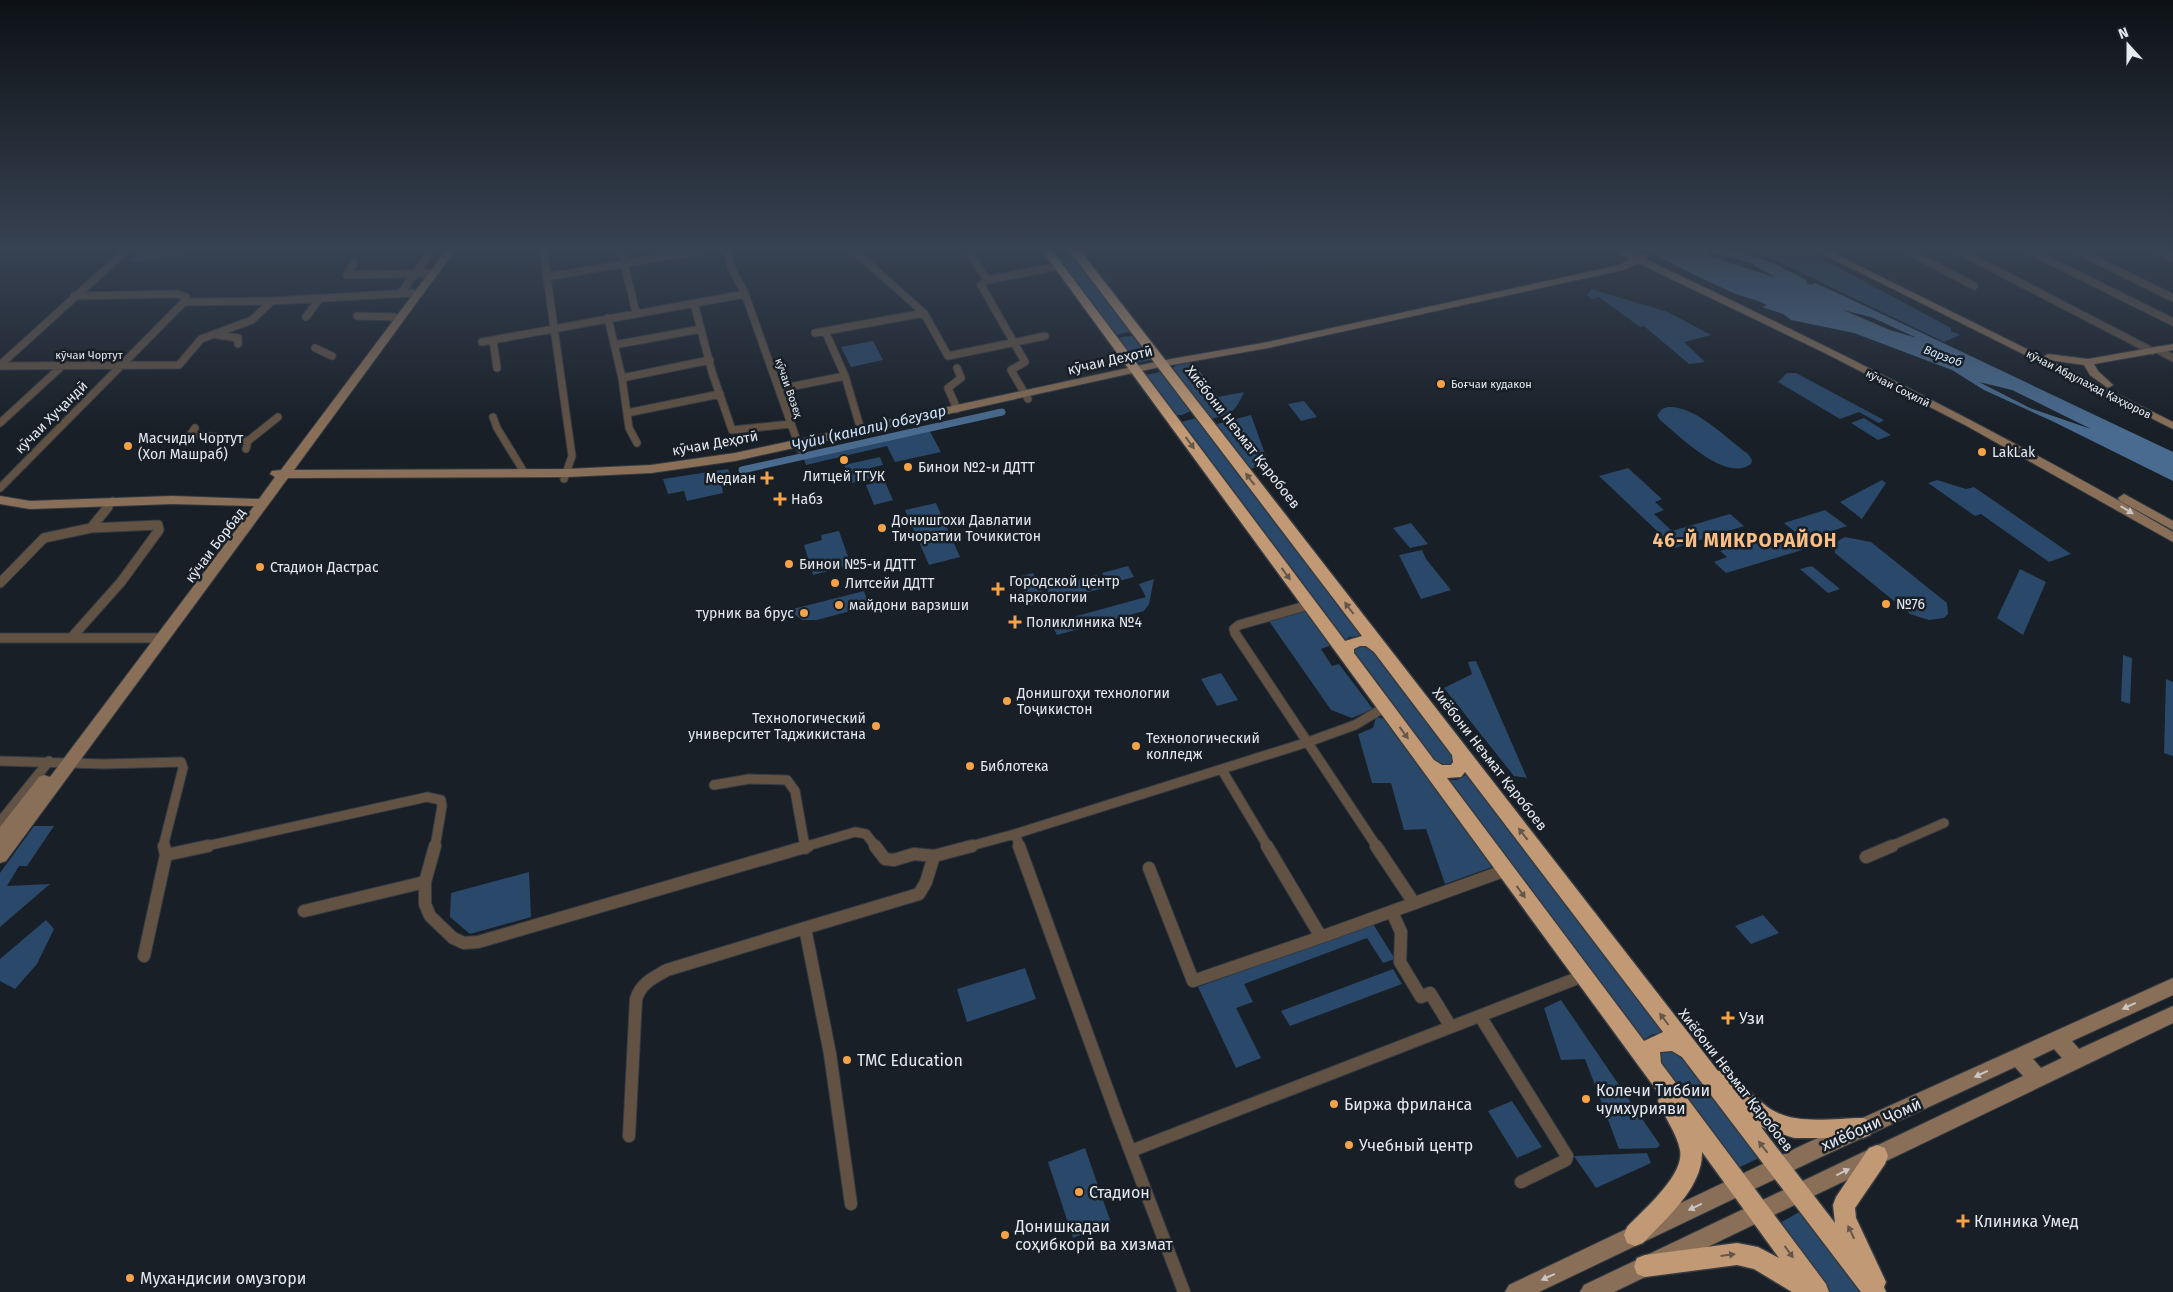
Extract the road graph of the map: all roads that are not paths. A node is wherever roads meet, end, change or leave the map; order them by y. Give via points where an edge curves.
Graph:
1 (60, 309) edge
2 (177, 309) edge
3 (263, 309) edge
4 (312, 309) edge
5 (398, 309) edge
6 (406, 309) edge
7 (550, 309) edge
8 (635, 309) edge
9 (657, 309) edge
10 (696, 309) edge
11 (750, 309) edge
12 (920, 309) edge
13 (994, 309) edge
14 (1091, 309) edge
15 (1118, 309) edge
16 (1429, 309) edge
17 (1742, 309) edge
18 (1747, 309) edge
19 (1938, 309) edge
20 (1952, 309) edge
21 (2073, 309) edge
22 (2147, 309) edge
23 (636, 313) junction
24 (924, 313) junction
25 (357, 316) dead end
26 (306, 317) dead end
27 (394, 317) junction
28 (608, 318) junction
29 (2173, 322) edge
30 (553, 329) junction
31 (701, 329) junction
32 (825, 331) junction
33 (815, 333) dead end
34 (215, 334) junction
35 (1044, 336) dead end
36 (1138, 336) junction
37 (493, 340) junction
38 (482, 342) dead end
39 (1013, 343) junction
40 (1116, 343) junction
41 (238, 344) dead end
42 (614, 345) junction
43 (2173, 347) edge
44 (315, 348) dead end
45 (2155, 351) junction
46 (332, 356) dead end
47 (2048, 357) junction
48 (2173, 358) edge
49 (710, 360) junction
50 (2088, 362) junction
51 (0, 365) edge
52 (122, 365) junction
53 (1164, 365) junction
54 (62, 366) junction
55 (496, 368) dead end
56 (957, 368) dead end
57 (1137, 372) junction
58 (845, 376) junction
59 (622, 378) junction
60 (2108, 386) junction
61 (779, 389) junction
62 (720, 394) junction
63 (1026, 397) junction
64 (957, 409) junction
65 (1196, 409) junction
66 (627, 413) junction
67 (278, 417) dead end
68 (493, 417) dead end
69 (1170, 417) junction
70 (2173, 418) edge
71 (0, 423) edge
72 (791, 424) junction
73 (2173, 426) edge
74 (195, 428) dead end
75 (860, 430) junction
76 (637, 443) dead end
77 (247, 445) joint
78 (799, 446) junction
79 (524, 472) junction
80 (566, 476) junction
81 (279, 478) junction
82 (0, 488) edge
83 (0, 500) edge
84 (113, 501) junction
85 (255, 502) junction
86 (2173, 526) edge
87 (90, 528) junction
88 (2173, 538) edge
89 (0, 583) edge
90 (1309, 605) junction
91 (72, 637) junction
92 (0, 638) edge
93 (158, 638) junction
94 (1382, 651) junction
95 (1346, 655) junction
96 (1385, 707) junction
97 (1308, 742) junction
98 (1460, 753) junction
99 (0, 761) edge
100 (59, 762) junction
101 (1426, 763) junction
102 (1222, 770) junction
103 (714, 785) dead end
104 (0, 822) edge
105 (1944, 823) dead end
106 (1015, 834) junction
107 (0, 839) edge
108 (805, 848) junction
109 (0, 856) edge
110 (166, 856) junction
111 (934, 856) junction
112 (1866, 856) dead end
113 (1149, 868) dead end
114 (1506, 870) junction
115 (425, 882) junction
116 (1414, 903) junction
117 (304, 912) dead end
118 (1392, 912) junction
119 (805, 928) junction
120 (1321, 937) junction
121 (144, 956) dead end
122 (1583, 976) junction
123 (2173, 986) edge
124 (2173, 1014) edge
125 (1480, 1016) junction
126 (1451, 1027) junction
127 (2057, 1039) junction
128 (1691, 1054) junction
129 (2018, 1057) junction
130 (2077, 1060) junction
131 (1652, 1068) junction
132 (2038, 1078) junction
133 (1862, 1128) junction
134 (629, 1136) dead end
135 (1131, 1151) junction
136 (1877, 1156) junction
137 (1778, 1167) junction
138 (1521, 1182) dead end
139 (1739, 1186) junction
140 (1799, 1193) junction
141 (851, 1204) dead end
142 (1760, 1213) junction
143 (1635, 1235) junction
144 (1645, 1266) junction
145 (1184, 1292) edge
146 (1516, 1292) edge
147 (1591, 1292) edge
148 (1813, 1292) edge
149 (1818, 1292) edge
150 (1875, 1292) edge
151 (1880, 1292) edge

1 - 51 street
2 - 52 street, кӯчаи Хуҷандӣ
3 - 34 street via 252,320
4 - 26 street
5 - 27 main road, кӯчаи Борбад
6 - 81 main road, кӯчаи Борбад
7 - 30 street
8 - 23 street
9 - 23 street
10 - 31 street
11 - 61 street, кӯчаи Возеҳ
12 - 24 street
13 - 39 street
14 - 40 highway
15 - 36 highway, Хиёбони Неъмат Қаробоев
16 - 53 main road, кӯчаи Деҳотӣ
17 -> 88 main road, кӯчаи Соҳилӣ via 2009,444
18 - 86 main road via 2037,450
19 - 73 main road, кӯчаи Абдулаҳад Қаҳҳоров
20 - 47 main road, кӯчаи Абдулаҳад Қаҳҳоров
21 - 45 street
22 - 29 street
23 - 28 street
24 - 32 street
24 - 39 street via 948,356
25 - 27 street
27 - 81 main road, кӯчаи Борбад
28 - 30 street
28 - 42 street
30 - 37 street
30 - 80 street via 572,456
31 - 42 street
31 - 49 street
32 - 33 street
32 - 58 street
34 - 41 street via 238,338
34 - 52 street, кӯчаи Чортут via 201,339 178,366
35 - 39 street
36 - 40 highway via 1122,334
36 - 53 highway, Хиёбони Неъмат Қаробоев
37 - 38 street
37 - 55 street
39 - 63 street via 1025,362 1011,370
40 - 57 highway
42 - 59 street
43 - 45 main road
44 - 46 street
45 - 48 street
45 - 50 main road
47 - 50 main road
47 - 60 street, кӯчаи Абдулаҳад Қаҳҳоров
49 - 59 street
49 - 62 street
50 - 60 main road via 2094,374
51 - 54 street, кӯчаи Чортут
52 - 54 street, кӯчаи Чортут
52 - 82 street, кӯчаи Хуҷандӣ
53 - 57 main road, кӯчаи Деҳотӣ
53 - 65 highway, Хиёбони Неъмат Қаробоев
54 - 71 street
56 - 64 street via 960,378 948,388
57 - 63 main road, кӯчаи Деҳотӣ
57 - 69 highway
58 - 61 street
58 - 75 street
59 - 66 street
60 - 70 main road, кӯчаи Абдулаҳад Қаҳҳоров
61 - 72 street, кӯчаи Возеҳ
62 - 66 street
62 - 72 street via 732,430
63 - 64 main road, кӯчаи Деҳотӣ
63 - 78 main road, кӯчаи Деҳотӣ
64 - 75 main road, кӯчаи Деҳотӣ
65 - 69 highway via 1195,416 1188,419
94 -> 65 highway, Хиёбони Неъмат Қаробоев
66 - 76 street via 629,428
67 - 77 street
68 - 79 street
69 -> 90 highway
72 - 78 street, кӯчаи Возеҳ
74 - 77 street via 190,434
75 - 78 main road, кӯчаи Деҳотӣ
78 - 80 main road, кӯчаи Деҳотӣ via 717,466 653,475
79 - 80 main road, кӯчаи Деҳотӣ
79 - 81 main road, кӯчаи Деҳотӣ
80 - 81 main road, кӯчаи Деҳотӣ
81 - 85 main road, кӯчаи Борбад
81 - 93 main road, кӯчаи Борбад
83 - 84 street via 30,505
84 - 85 street
84 - 87 street
85 - 93 main road, кӯчаи Борбад
87 - 89 street via 44,538
87 - 91 street via 158,525 159,530 121,582
90 - 95 highway
90 - 97 street via 1234,629
91 - 92 street
91 - 93 street
93 - 100 main road, кӯчаи Борбад
94 - 95 highway via 1373,642 1359,641 1347,647
94 - 98 highway, Хиёбони Неъмат Қаробоев
95 - 96 highway
96 - 97 street via 1356,725
96 -> 101 highway
97 - 102 street
97 - 116 street
98 - 101 highway via 1462,764 1455,772 1439,771
128 -> 98 highway, Хиёбони Неъмат Қаробоев
99 - 100 street
100 - 104 street
100 - 107 main road, кӯчаи Борбад
100 - 109 main road, кӯчаи Борбад
100 - 110 street via 181,762 163,848
101 - 114 highway
102 - 106 street
102 - 120 street
103 - 108 street via 749,779 787,780 795,791
105 - 112 street
106 - 111 street
106 - 135 street
108 - 111 street via 860,832 871,837 885,859 894,860 914,854
108 - 115 street via 478,942 464,943 453,938 430,916 425,904
110 - 115 street via 433,797 443,804
110 - 121 street
111 - 119 street via 925,888 919,894
113 - 120 street via 1194,981
114 - 116 street
114 -> 122 highway
115 - 117 street
116 - 118 street
118 - 120 street
118 - 126 street via 1401,932 1400,962 1421,997 1430,993
119 - 134 street via 666,970 648,980 639,990 634,1015
119 - 141 street via 830,1054
122 - 125 street
122 - 131 highway
123 -> 127 main road, хиёбони Ҷомӣ
124 - 130 main road, хиёбони Ҷомӣ
125 - 126 street
125 - 138 street via 1567,1156 1566,1160
126 - 135 street
127 - 129 main road, хиёбони Ҷомӣ
127 - 130 main road
128 - 131 highway via 1671,1040 1662,1041 1652,1046 1649,1055
128 - 133 highway via 1754,1111 1769,1120 1786,1126
137 -> 128 highway, Хиёбони Неъмат Қаробоев
129 - 132 main road
129 -> 133 main road, хиёбони Ҷомӣ
130 - 132 main road, хиёбони Ҷомӣ
131 - 139 highway
131 - 143 highway via 1691,1151 1692,1163 1681,1183
132 - 136 main road, хиёбони Ҷомӣ
133 - 137 main road, хиёбони Ҷомӣ
135 - 145 street
140 -> 136 main road, хиёбони Ҷомӣ
151 -> 136 highway via 1845,1219 1844,1205
137 - 139 main road, хиёбони Ҷомӣ
137 - 140 highway, Хиёбони Неъмат Қаробоев
139 - 142 highway
139 -> 143 main road, хиёбони Ҷомӣ
140 - 142 main road, хиёбони Ҷомӣ
140 - 150 highway, Хиёбони Неъмат Қаробоев
142 - 144 main road, хиёбони Ҷомӣ
142 -> 149 highway
143 -> 146 main road, хиёбони Ҷомӣ
144 - 147 main road, хиёбони Ҷомӣ
144 -> 148 highway via 1737,1254 1758,1258

